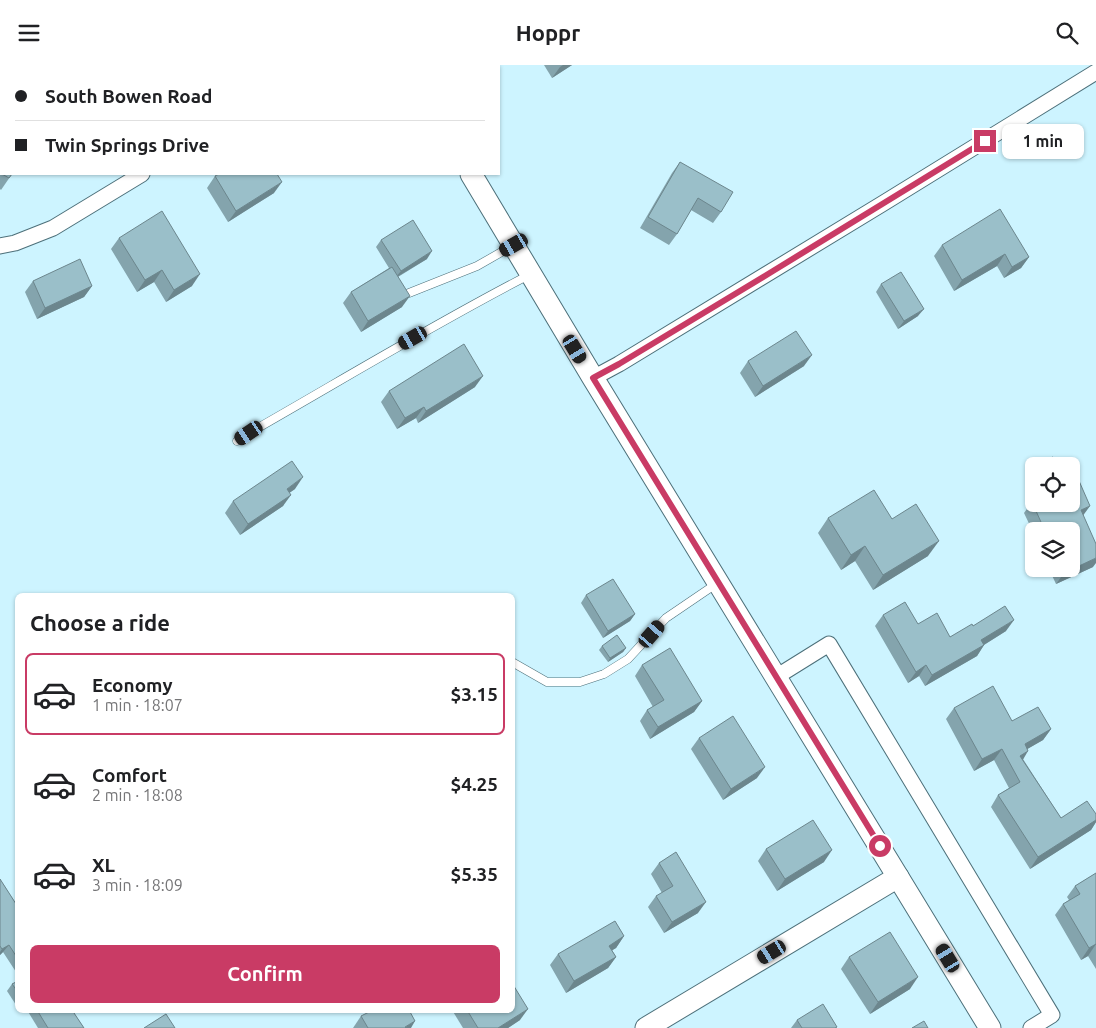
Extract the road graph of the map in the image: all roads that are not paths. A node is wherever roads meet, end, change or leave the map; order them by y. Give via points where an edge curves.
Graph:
1 (1096, 72) edge
2 (140, 175) edge
3 (472, 175) edge
4 (514, 245) junction
5 (0, 246) edge
6 (530, 274) junction
7 (409, 293) edge
8 (593, 378) junction
9 (237, 441) dead end
10 (718, 583) junction
11 (515, 665) edge
12 (776, 677) junction
13 (898, 877) junction
14 (646, 1028) edge
15 (990, 1028) edge
16 (1031, 1028) edge

1 - 8 street
2 - 5 street via 53,228
3 - 4 main road
4 - 6 main road
4 - 7 lane via 477,266
6 - 8 main road
6 - 9 lane via 488,295
8 - 10 main road
10 - 11 lane via 666,618 628,659 604,674 580,682 547,682
10 - 12 main road
12 - 13 main road
12 - 16 street via 829,644 1052,1015
13 - 14 main road
13 - 15 main road

